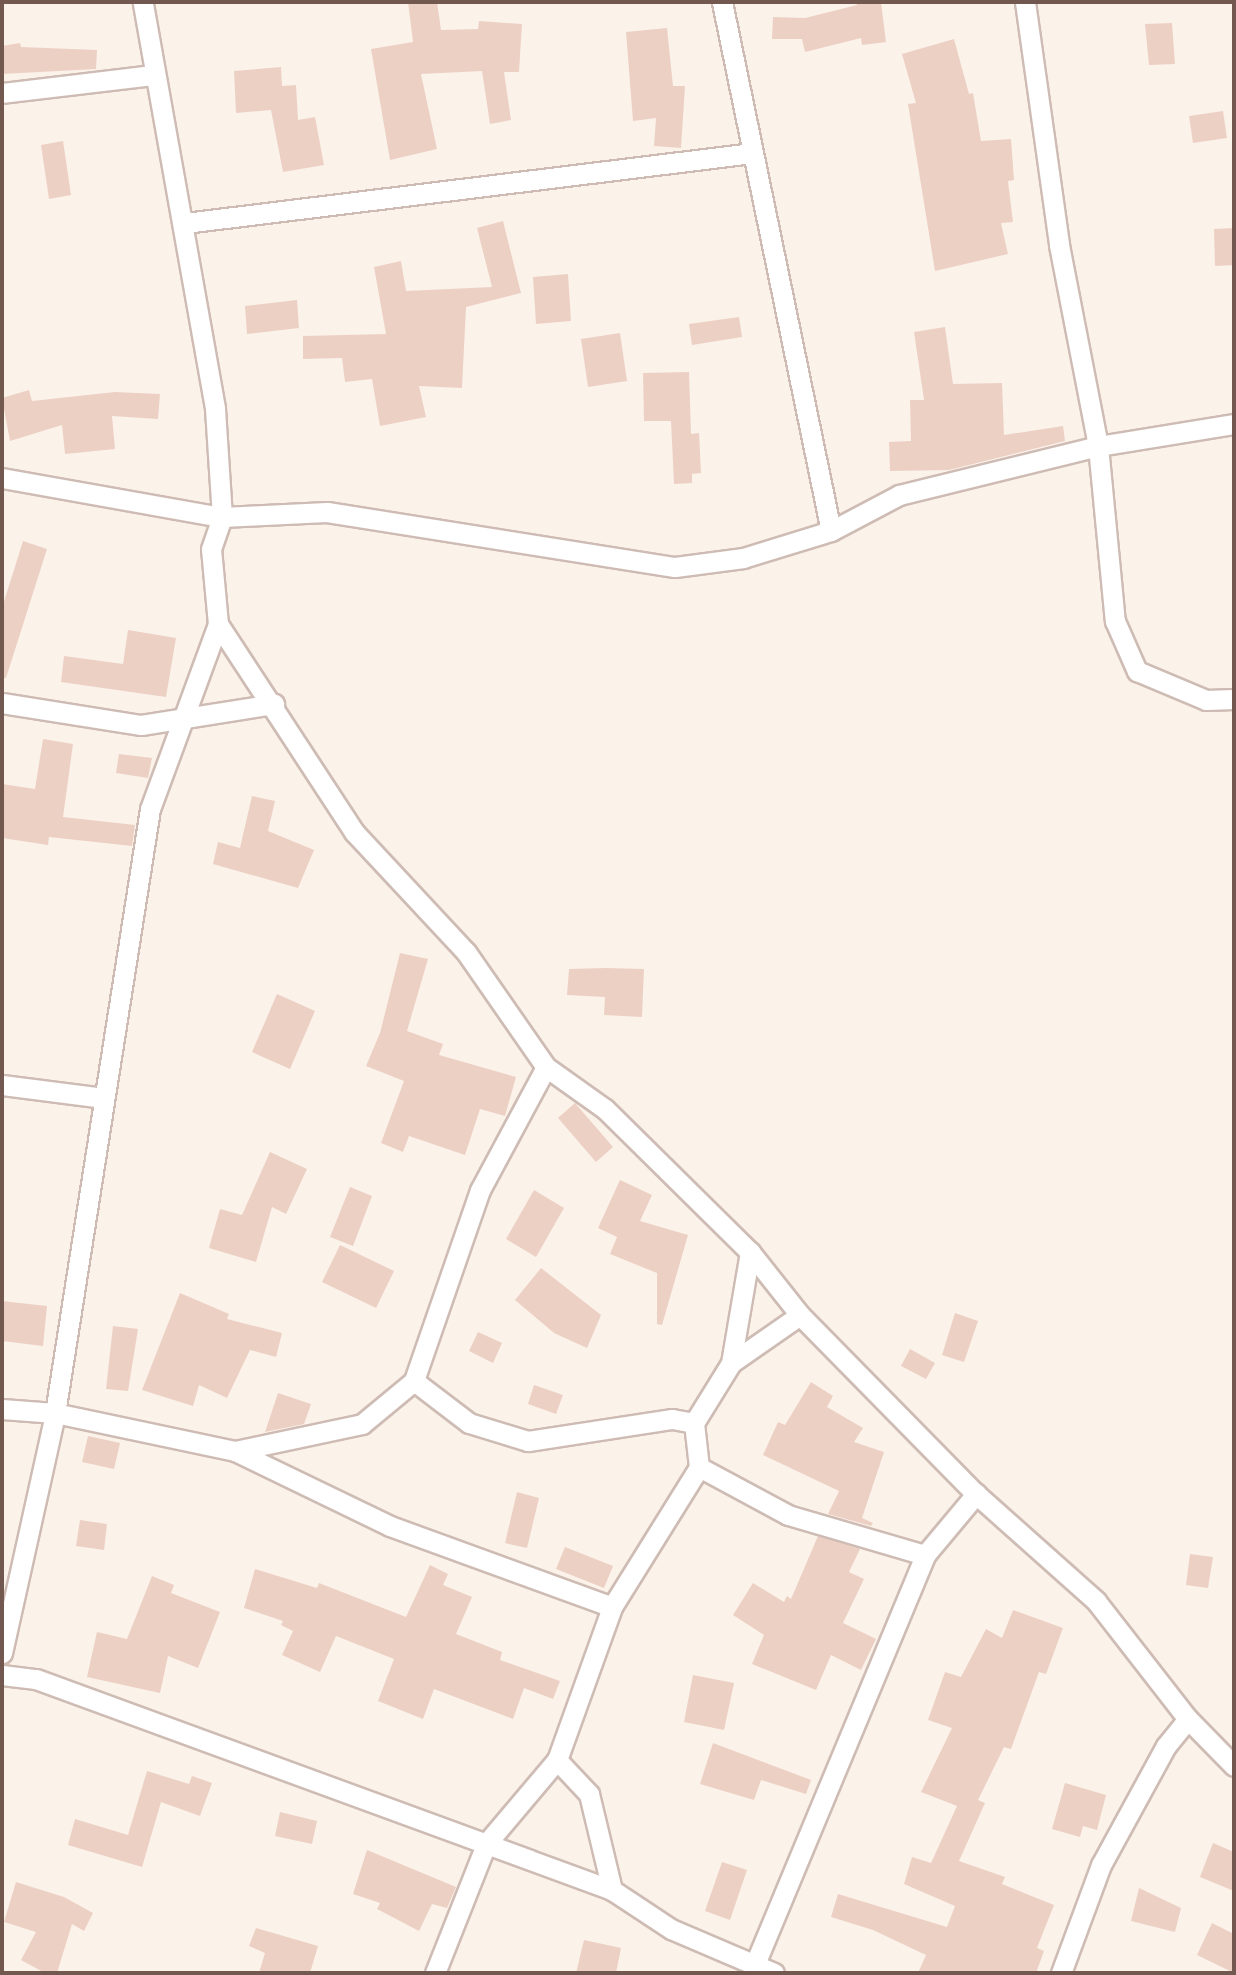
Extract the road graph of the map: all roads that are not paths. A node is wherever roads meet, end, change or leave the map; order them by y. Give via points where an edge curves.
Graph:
1 (144, 2) edge
2 (722, 2) edge
3 (1025, 2) edge
4 (154, 75) junction
5 (2, 93) edge
6 (753, 153) junction
7 (185, 223) junction
8 (1234, 424) edge
9 (1098, 446) junction
10 (2, 478) edge
11 (222, 517) junction
12 (831, 531) junction
13 (218, 624) junction
14 (1234, 699) edge
15 (2, 703) edge
16 (274, 704) junction
17 (186, 718) junction
18 (546, 1067) junction
19 (2, 1085) edge
20 (104, 1098) junction
21 (750, 1252) junction
22 (800, 1315) junction
23 (731, 1363) junction
24 (414, 1381) junction
25 (2, 1409) edge
26 (55, 1413) junction
27 (694, 1423) junction
28 (234, 1451) junction
29 (699, 1467) junction
30 (976, 1494) junction
31 (925, 1555) junction
32 (612, 1607) junction
33 (2, 1653) edge
34 (2, 1675) edge
35 (1188, 1719) junction
36 (557, 1760) junction
37 (1234, 1766) edge
38 (486, 1844) junction
39 (612, 1890) junction
40 (755, 1964) junction
41 (435, 1973) edge
42 (774, 1973) edge
43 (1062, 1973) edge

1 - 4 street
2 - 6 street
3 - 9 street via 1059,245
4 - 5 street
4 - 7 street
6 - 7 street
6 - 12 street
7 - 11 street via 215,408
8 - 9 street
9 - 12 street via 899,495
9 - 14 street via 1115,621 1137,671 1206,700
10 - 11 street
11 - 12 street via 327,512 674,568 743,558
11 - 13 street via 211,550
13 - 16 street
13 - 17 street
15 - 17 street via 141,725
16 - 17 street
16 - 18 street via 354,832 466,952
17 - 20 street via 150,808
18 - 21 street via 606,1109
18 - 24 street via 480,1190
19 - 20 street
20 - 26 street
21 - 22 street
21 - 23 street
22 - 23 street
22 - 30 street
23 - 27 street
24 - 27 street via 469,1423 528,1441 672,1419
24 - 28 street via 362,1424
25 - 26 street
26 - 28 street
26 - 33 street
27 - 29 street
28 - 32 street via 390,1526
29 - 31 street via 788,1515
29 - 32 street
30 - 31 street
30 - 35 street via 1096,1601
31 - 40 street
32 - 36 street
34 - 38 street via 36,1679
35 - 37 street
35 - 43 street via 1166,1746 1101,1865
36 - 38 street
36 - 39 street via 589,1794
38 - 39 street
38 - 41 street
39 - 40 street via 671,1929
40 - 42 street

